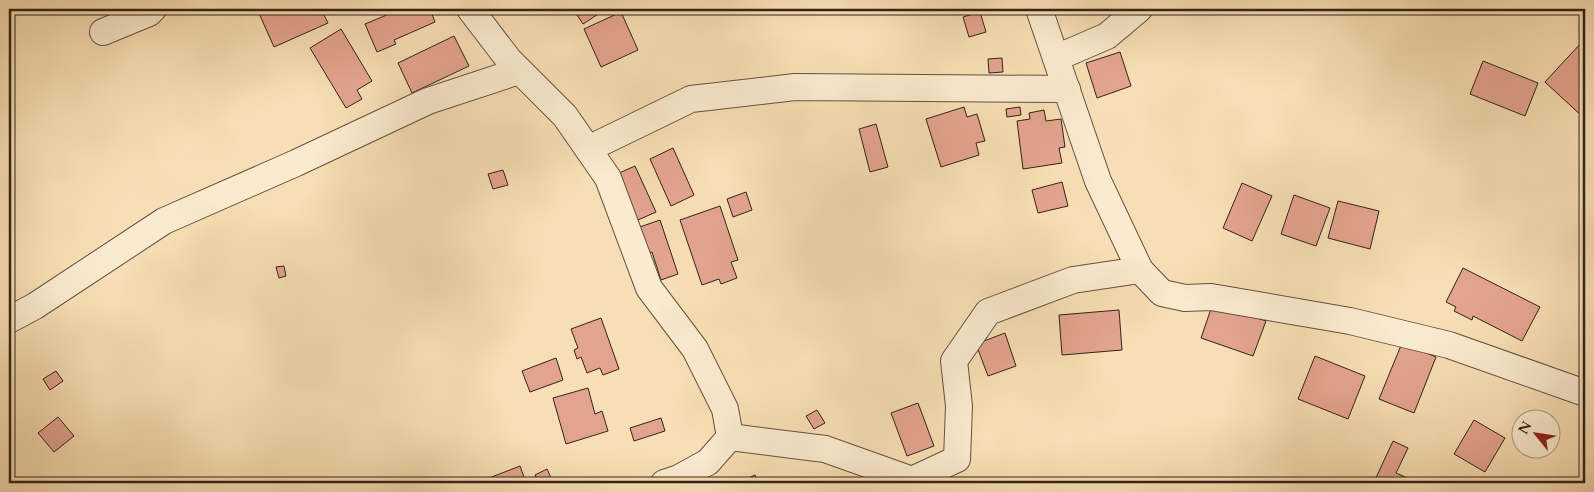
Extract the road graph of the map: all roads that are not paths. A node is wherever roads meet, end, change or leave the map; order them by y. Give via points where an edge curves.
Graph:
1 (153, 9) edge
2 (470, 9) edge
3 (1039, 9) edge
4 (1139, 9) edge
5 (103, 32) dead end
6 (1056, 58) junction
7 (519, 71) junction
8 (1067, 89) junction
9 (588, 149) junction
10 (1140, 270) junction
11 (9, 320) edge
12 (1585, 393) edge
13 (730, 437) junction
14 (912, 482) edge
15 (664, 483) edge

1 - 5 street
2 - 7 street
3 - 6 street
4 - 6 street via 1107,36
6 - 8 street
7 - 9 street via 565,116
7 - 11 street via 428,101 164,221
8 - 9 street via 796,87 691,99
8 - 10 street via 1098,181
9 - 13 street via 608,178 649,288 695,349 725,409
10 - 12 street via 1162,293 1185,298 1211,297 1422,338
10 - 14 street via 1072,280 988,312 954,361 959,406 957,459
13 - 14 street via 825,449
13 - 15 street via 708,462

